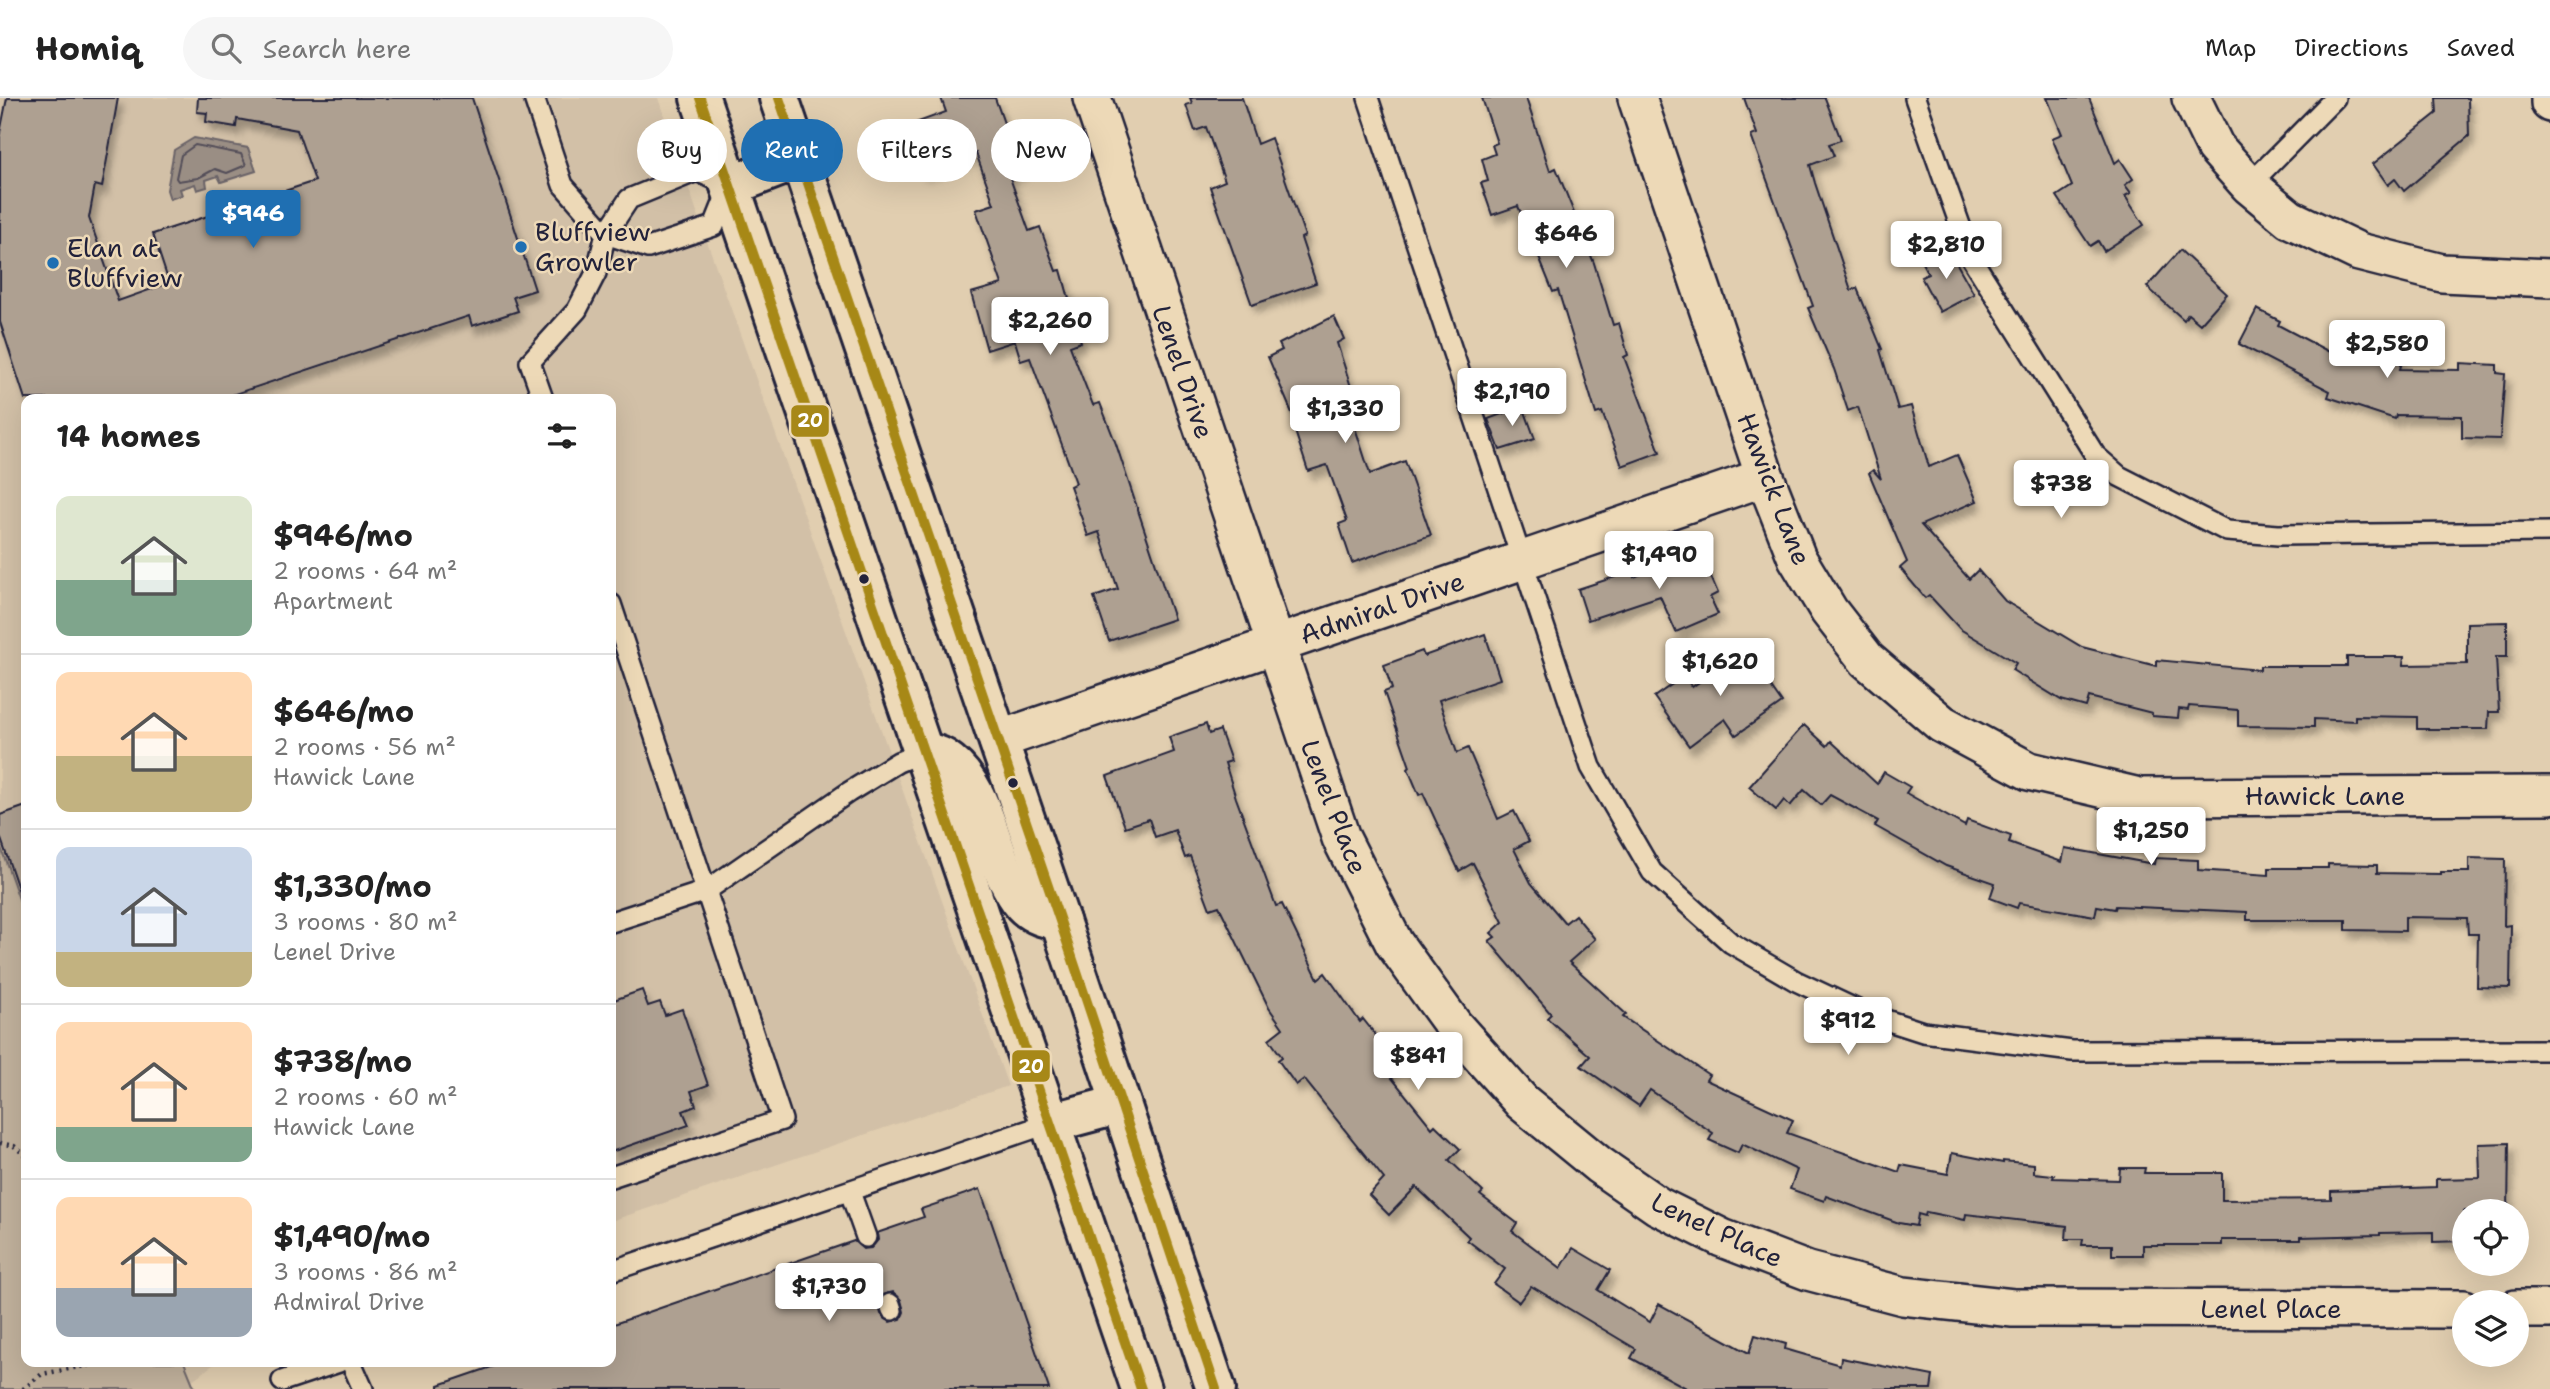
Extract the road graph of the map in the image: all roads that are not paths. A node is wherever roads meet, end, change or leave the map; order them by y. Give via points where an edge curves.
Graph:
1 (534, 98) edge
2 (700, 98) edge
3 (779, 98) edge
4 (1092, 98) edge
5 (1368, 98) edge
6 (1637, 98) edge
7 (1915, 98) edge
8 (2191, 98) edge
9 (2335, 98) edge
10 (786, 119) edge
11 (741, 182) edge
12 (808, 182) edge
13 (2249, 185) junction
14 (730, 186) junction
15 (606, 234) junction
16 (2550, 278) edge
17 (541, 394) edge
18 (1765, 477) junction
19 (2550, 533) edge
20 (1521, 561) junction
21 (616, 619) edge
22 (1274, 645) junction
23 (998, 740) junction
24 (923, 752) junction
25 (2550, 795) edge
26 (705, 891) junction
27 (616, 920) edge
28 (1060, 921) junction
29 (2550, 1050) edge
30 (1121, 1104) junction
31 (1050, 1123) junction
32 (616, 1175) edge
33 (850, 1192) junction
34 (866, 1237) dead end
35 (616, 1269) edge
36 (2452, 1309) edge
37 (2529, 1309) edge
38 (2550, 1310) edge
39 (324, 1367) edge
40 (353, 1367) edge
41 (282, 1381) dead end
42 (363, 1389) edge
43 (1141, 1389) edge
44 (1216, 1389) edge

1 - 15 lane via 563,184
2 - 14 main road
3 - 10 main road
4 - 22 street, Lenel Drive
5 - 20 lane
6 - 18 street, Hawick Lane
7 - 19 lane via 1972,259 2095,455 2119,476 2227,531
8 - 13 street via 2215,147
9 - 13 lane
11 - 14 main road
12 - 23 main road
13 - 16 street via 2290,219 2359,252 2442,273
14 - 15 lane via 697,171 629,199
14 - 15 lane via 714,226 648,248
14 - 24 main road
15 - 17 lane via 596,273 577,310 530,362
18 - 20 street, Admiral Drive
18 - 25 street, Hawick Lane via 1797,558 1829,611 1867,660 1942,724 2029,771 2139,797
20 - 22 street, Admiral Drive
20 - 29 lane via 1591,767 1652,872 1731,943 1796,981 1864,1013 1923,1032 2072,1051
21 - 26 lane
22 - 23 street, Admiral Drive
22 - 36 street, Lenel Place via 1341,838 1394,943 1454,1026 1522,1101 1599,1165 1658,1206 1722,1238 1808,1271 1903,1296 2013,1308
23 - 28 main road
24 - 26 lane via 849,792
24 - 28 main road via 943,757 963,776 1016,895 1040,916
24 - 31 main road
26 - 27 lane
26 - 32 lane via 782,1120
28 - 30 main road
30 - 31 main road
30 - 44 main road
31 - 33 lane
31 - 43 main road
33 - 34 lane
33 - 35 lane
37 - 38 street
39 - 41 lane
40 - 42 lane

